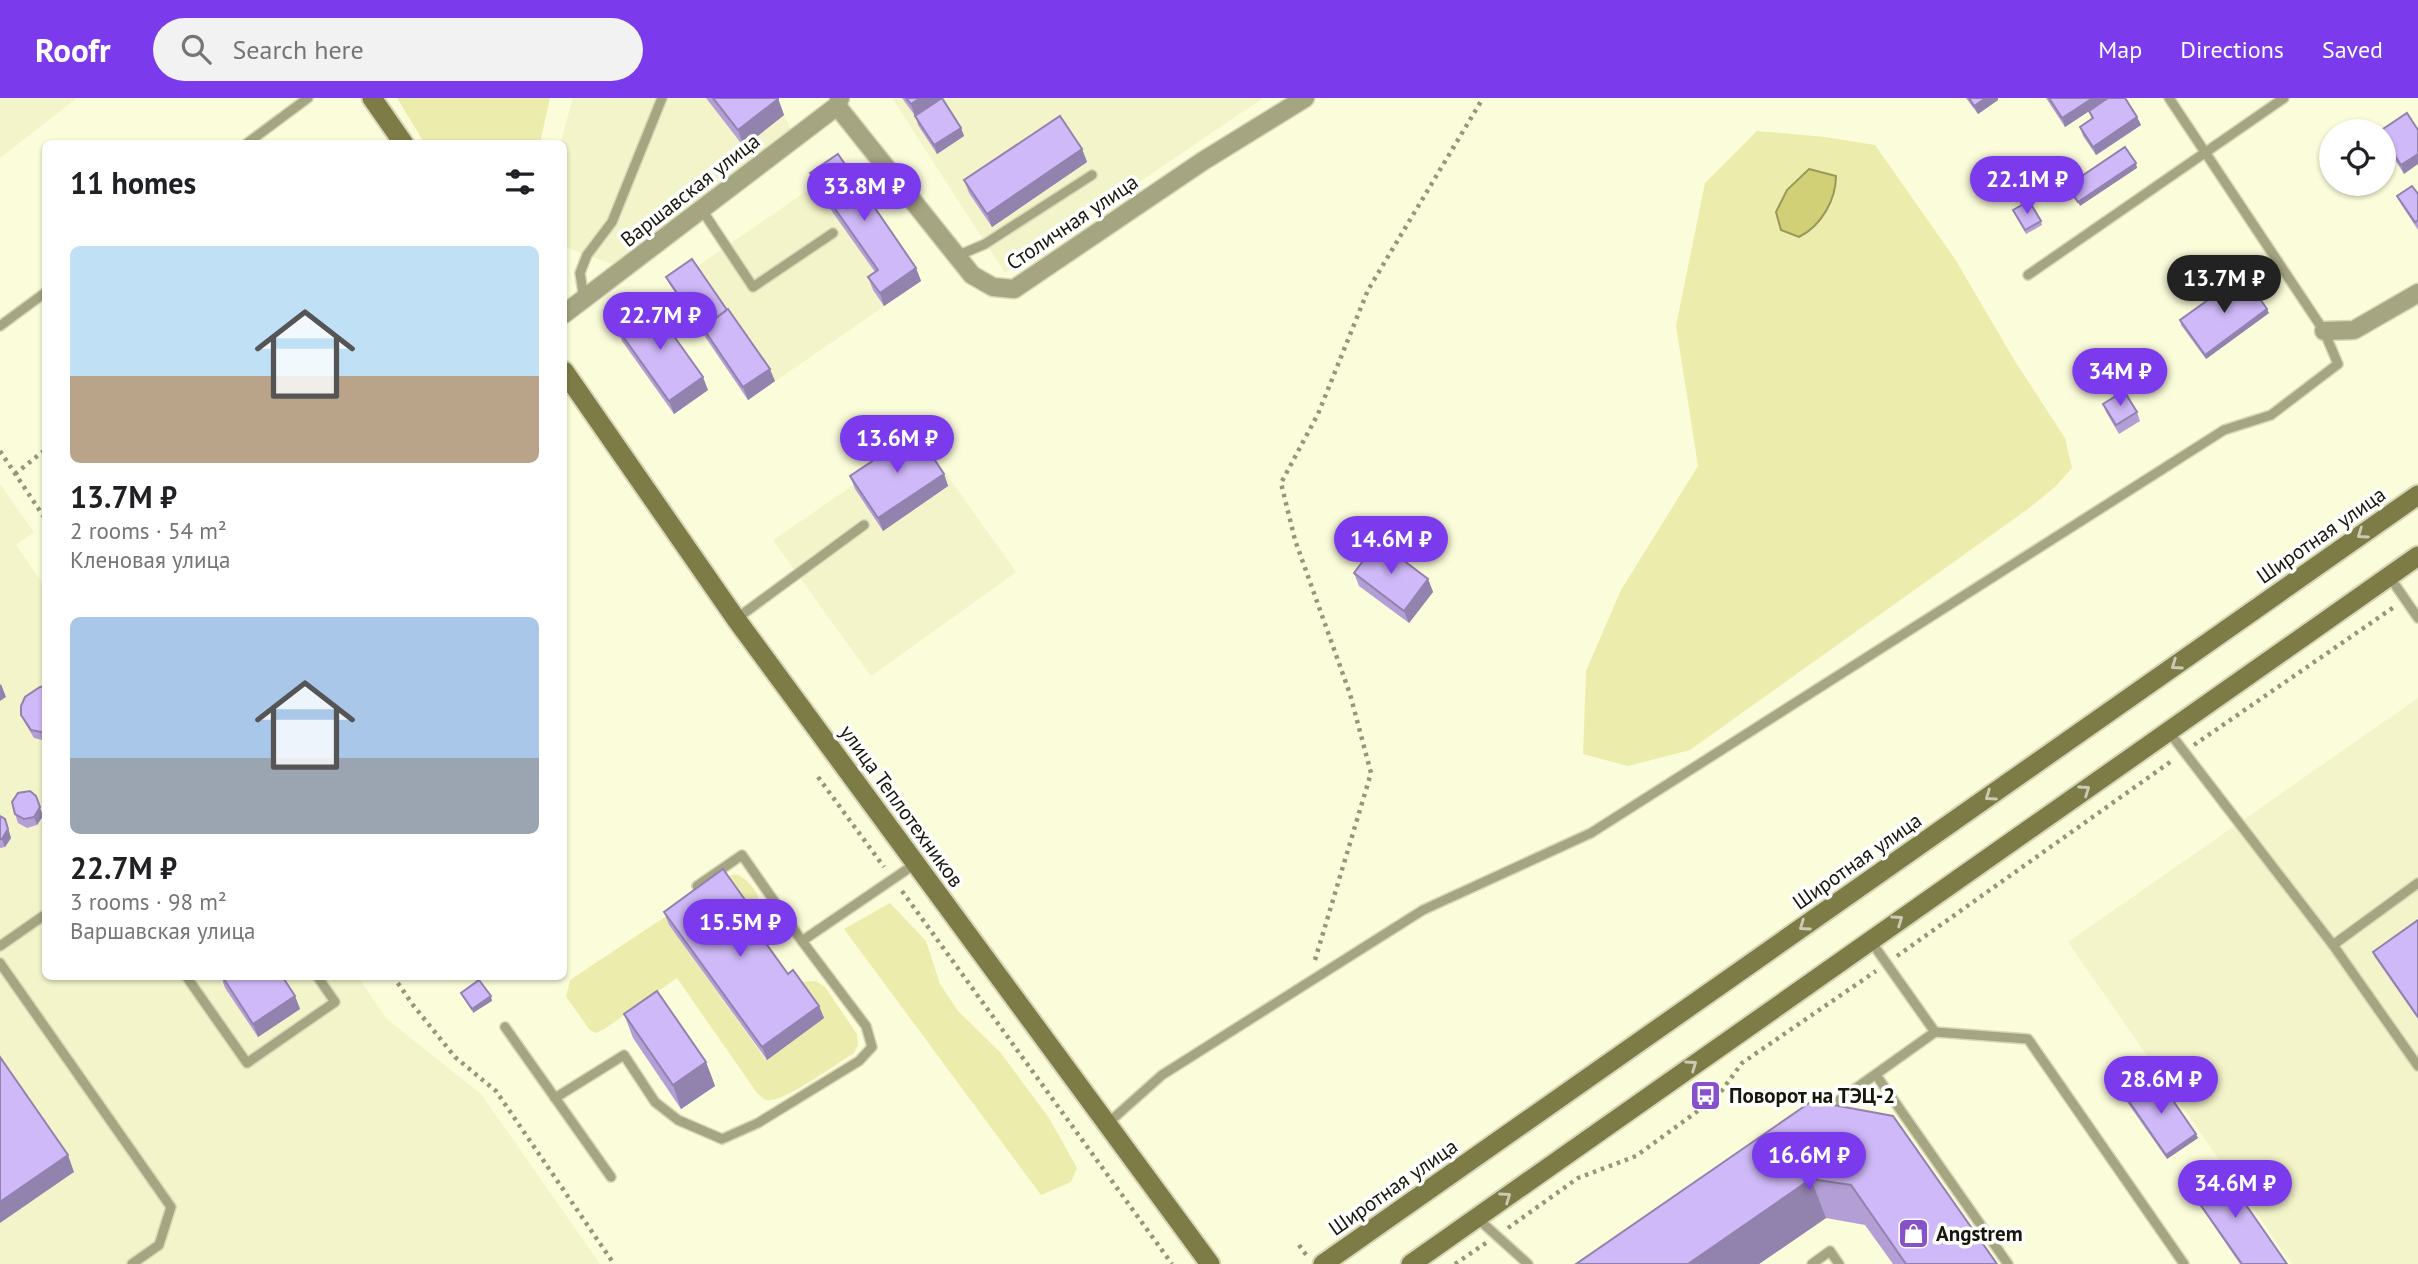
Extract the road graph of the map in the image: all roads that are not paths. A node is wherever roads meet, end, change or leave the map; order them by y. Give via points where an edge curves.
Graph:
1 (308, 98) edge
2 (372, 98) edge
3 (662, 98) edge
4 (1305, 98) edge
5 (2169, 98) edge
6 (2284, 98) edge
7 (838, 102) edge
8 (251, 140) edge
9 (401, 140) edge
10 (2205, 153) junction
11 (1092, 175) dead end
12 (702, 210) junction
13 (833, 233) dead end
14 (957, 256) junction
15 (2028, 275) dead end
16 (2418, 293) edge
17 (42, 295) edge
18 (584, 300) junction
19 (567, 312) edge
20 (0, 326) edge
21 (2324, 331) junction
22 (567, 375) edge
23 (2418, 495) edge
24 (864, 525) dead end
25 (2418, 556) edge
26 (2389, 576) junction
27 (2418, 618) edge
28 (736, 619) junction
29 (2169, 732) junction
30 (915, 864) junction
31 (2418, 883) edge
32 (696, 886) edge
33 (42, 917) edge
34 (1870, 940) junction
35 (802, 942) junction
36 (2333, 945) junction
37 (0, 946) edge
38 (0, 963) edge
39 (189, 980) edge
40 (320, 980) edge
41 (505, 1027) dead end
42 (1935, 1032) junction
43 (2418, 1066) edge
44 (1876, 1075) junction
45 (555, 1098) junction
46 (1819, 1114) edge
47 (1107, 1124) junction
48 (611, 1177) dead end
49 (1477, 1217) junction
50 (132, 1264) edge
51 (1210, 1264) edge
52 (1323, 1264) edge
53 (1410, 1264) edge
54 (1528, 1264) edge
55 (1812, 1264) edge
56 (1839, 1264) edge
57 (2008, 1264) edge
58 (2184, 1264) edge

1 - 8 lane
2 - 9 main road
3 - 18 lane via 612,222 587,255 580,273
4 - 14 street, Столичная улица via 1014,289 993,287 972,275
5 - 10 lane
6 - 10 lane
7 - 12 street, Варшавская улица
7 - 14 street, Столичная улица
10 - 15 lane
10 - 21 lane
11 - 14 lane via 985,244
12 - 13 lane via 753,287
12 - 18 street, Варшавская улица
16 - 21 street via 2354,330
17 - 20 lane
18 - 19 street, Варшавская улица
21 - 47 lane via 2338,364 2271,415 2224,430 1591,833 1423,911 1162,1075
22 - 28 main road, улица Теплотехников
23 -> 52 main road, Широтная улица
24 - 28 lane
25 - 26 main road
26 - 27 lane
26 - 29 main road
28 - 30 main road, улица Теплотехников
34 -> 29 main road
29 - 36 lane
30 - 35 lane
30 - 47 main road, улица Теплотехников
31 - 36 lane
32 - 35 lane via 742,855
33 - 37 lane
34 - 42 lane
49 -> 34 main road
35 - 45 lane via 866,1026 872,1047 859,1061 758,1123 722,1139 678,1119 655,1102 624,1055
36 - 43 lane
38 - 50 lane via 171,1207 159,1245
39 - 40 lane via 247,1063 335,1002
41 - 45 lane
42 - 44 lane
42 - 58 lane via 2028,1039
44 - 46 lane
44 - 57 lane
45 - 48 lane
47 - 51 main road, улица Теплотехников
49 - 53 main road
49 - 54 lane
55 - 56 lane via 1830,1251

